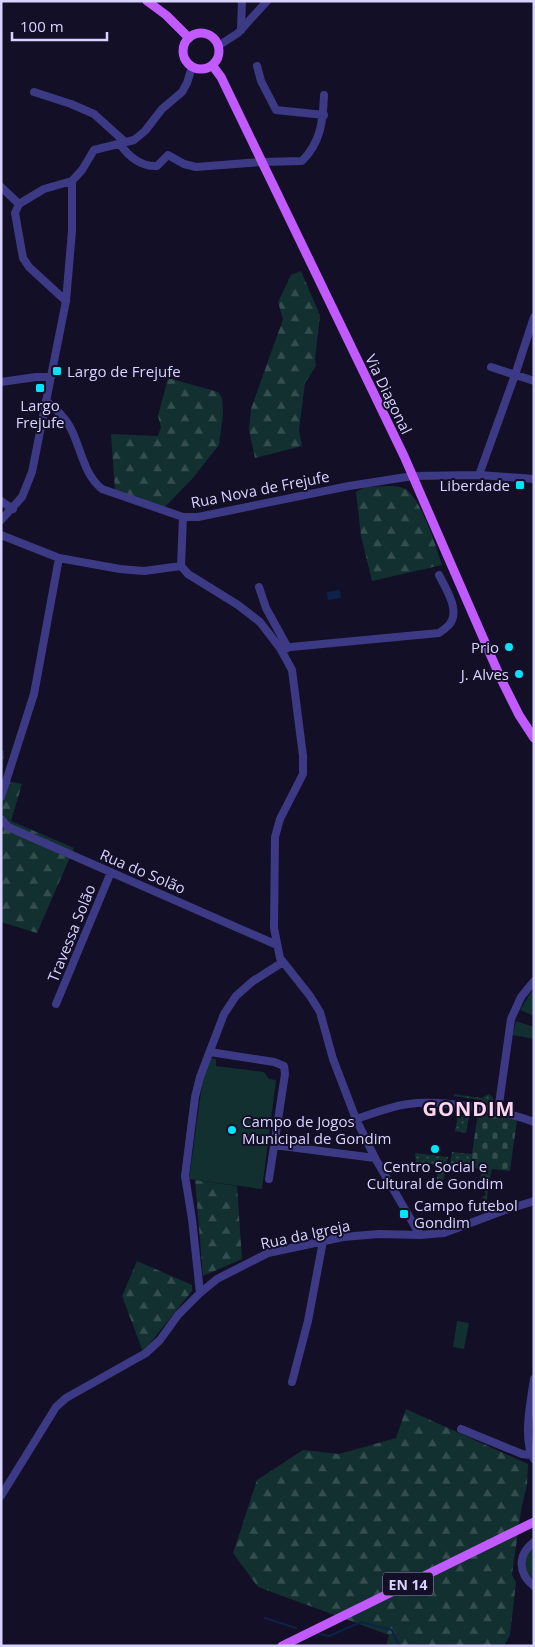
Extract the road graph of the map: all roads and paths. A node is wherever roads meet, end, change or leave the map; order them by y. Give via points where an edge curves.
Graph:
1 (147, 1) edge
2 (242, 1) edge
3 (267, 1) edge
4 (241, 30) junction
5 (189, 38) junction
6 (218, 46) junction
7 (212, 65) junction
8 (257, 66) dead end
9 (192, 67) junction
10 (34, 92) dead end
11 (324, 95) dead end
12 (324, 115) junction
13 (122, 143) junction
14 (261, 162) junction
15 (72, 181) junction
16 (1, 187) edge
17 (19, 204) junction
18 (66, 301) junction
19 (534, 317) edge
20 (491, 367) dead end
21 (515, 375) junction
22 (51, 377) junction
23 (534, 381) edge
24 (1, 382) edge
25 (46, 401) junction
26 (479, 475) junction
27 (413, 476) junction
28 (534, 479) edge
29 (1, 501) edge
30 (12, 509) junction
31 (183, 517) junction
32 (1, 520) edge
33 (1, 535) edge
34 (59, 558) junction
35 (181, 566) junction
36 (439, 575) dead end
37 (259, 587) dead end
38 (284, 648) junction
39 (534, 738) edge
40 (1, 797) edge
41 (1, 819) edge
42 (111, 872) junction
43 (277, 944) junction
44 (283, 962) junction
45 (534, 981) edge
46 (56, 1004) dead end
47 (210, 1052) junction
48 (498, 1111) junction
49 (356, 1119) junction
50 (534, 1122) edge
51 (274, 1146) junction
52 (375, 1158) junction
53 (269, 1179) dead end
54 (534, 1200) edge
55 (420, 1235) junction
56 (323, 1241) junction
57 (200, 1293) junction
58 (534, 1379) edge
59 (292, 1382) dead end
60 (461, 1429) dead end
61 (533, 1457) edge
62 (1, 1496) edge
63 (534, 1522) edge
64 (534, 1542) edge
65 (534, 1586) edge
66 (282, 1646) edge

1 - 5 main road
2 - 4 street
3 - 4 street
4 - 6 street
5 - 6 main road via 206,34
5 - 9 main road via 183,53
6 - 7 main road via 218,56
7 - 9 main road via 203,69
7 - 14 main road, Via Diagonal
8 - 12 street via 276,110
9 - 13 street via 182,92 162,109 146,131 134,140
10 - 13 street via 94,114
11 - 12 street
12 - 14 street via 318,140 302,161
13 - 14 street via 133,158 149,166 157,166 168,155 196,167
13 - 15 street via 94,150
14 - 27 main road, Via Diagonal
15 - 17 street via 44,189
15 - 18 street
16 - 17 street
17 - 18 street via 15,214 23,258
18 - 22 street
19 - 21 street
20 - 21 street
21 - 23 street
21 - 26 street
22 - 24 street
22 - 25 street
25 - 30 street via 32,472 22,497
25 - 31 street, Rua Nova de Frejufe via 70,426 90,474 102,489
26 - 27 street, Rua Nova de Frejufe
26 - 28 street, Rua Nova de Frejufe
27 - 31 street, Rua Nova de Frejufe via 198,517
27 - 39 main road, Via Diagonal via 501,679 518,715
29 - 30 street
30 - 32 street
31 - 35 street
33 - 34 street
34 - 35 street via 144,571
34 - 40 street via 34,694
35 - 38 street via 260,622
36 - 38 street via 454,615 449,626 439,633
37 - 38 street
38 - 43 street via 292,670 303,774 280,819 275,837 274,928
41 - 42 street, Rua do Solão via 8,827
42 - 43 street, Rua do Solão
42 - 46 street, Travessa Solão
43 - 44 street
44 - 47 street via 236,996 224,1014
44 - 49 street via 320,1012 333,1059
45 - 48 street via 521,997 511,1019
47 - 51 street via 284,1066
47 - 57 street via 195,1097 185,1176
48 - 49 street via 431,1103 407,1104
48 - 50 street
49 - 52 street
51 - 52 street
51 - 53 street
52 - 55 street
54 - 55 street, Rua da Igreja via 444,1233
55 - 56 street, Rua da Igreja via 379,1234
56 - 57 street, Rua da Igreja via 268,1253 218,1279
56 - 59 street via 308,1321
57 - 62 street, Rua da Igreja via 146,1353 66,1398 56,1407
58 - 61 street via 528,1422
60 - 61 street
63 - 66 main road, EN 14
64 - 65 street via 525,1552 522,1572

